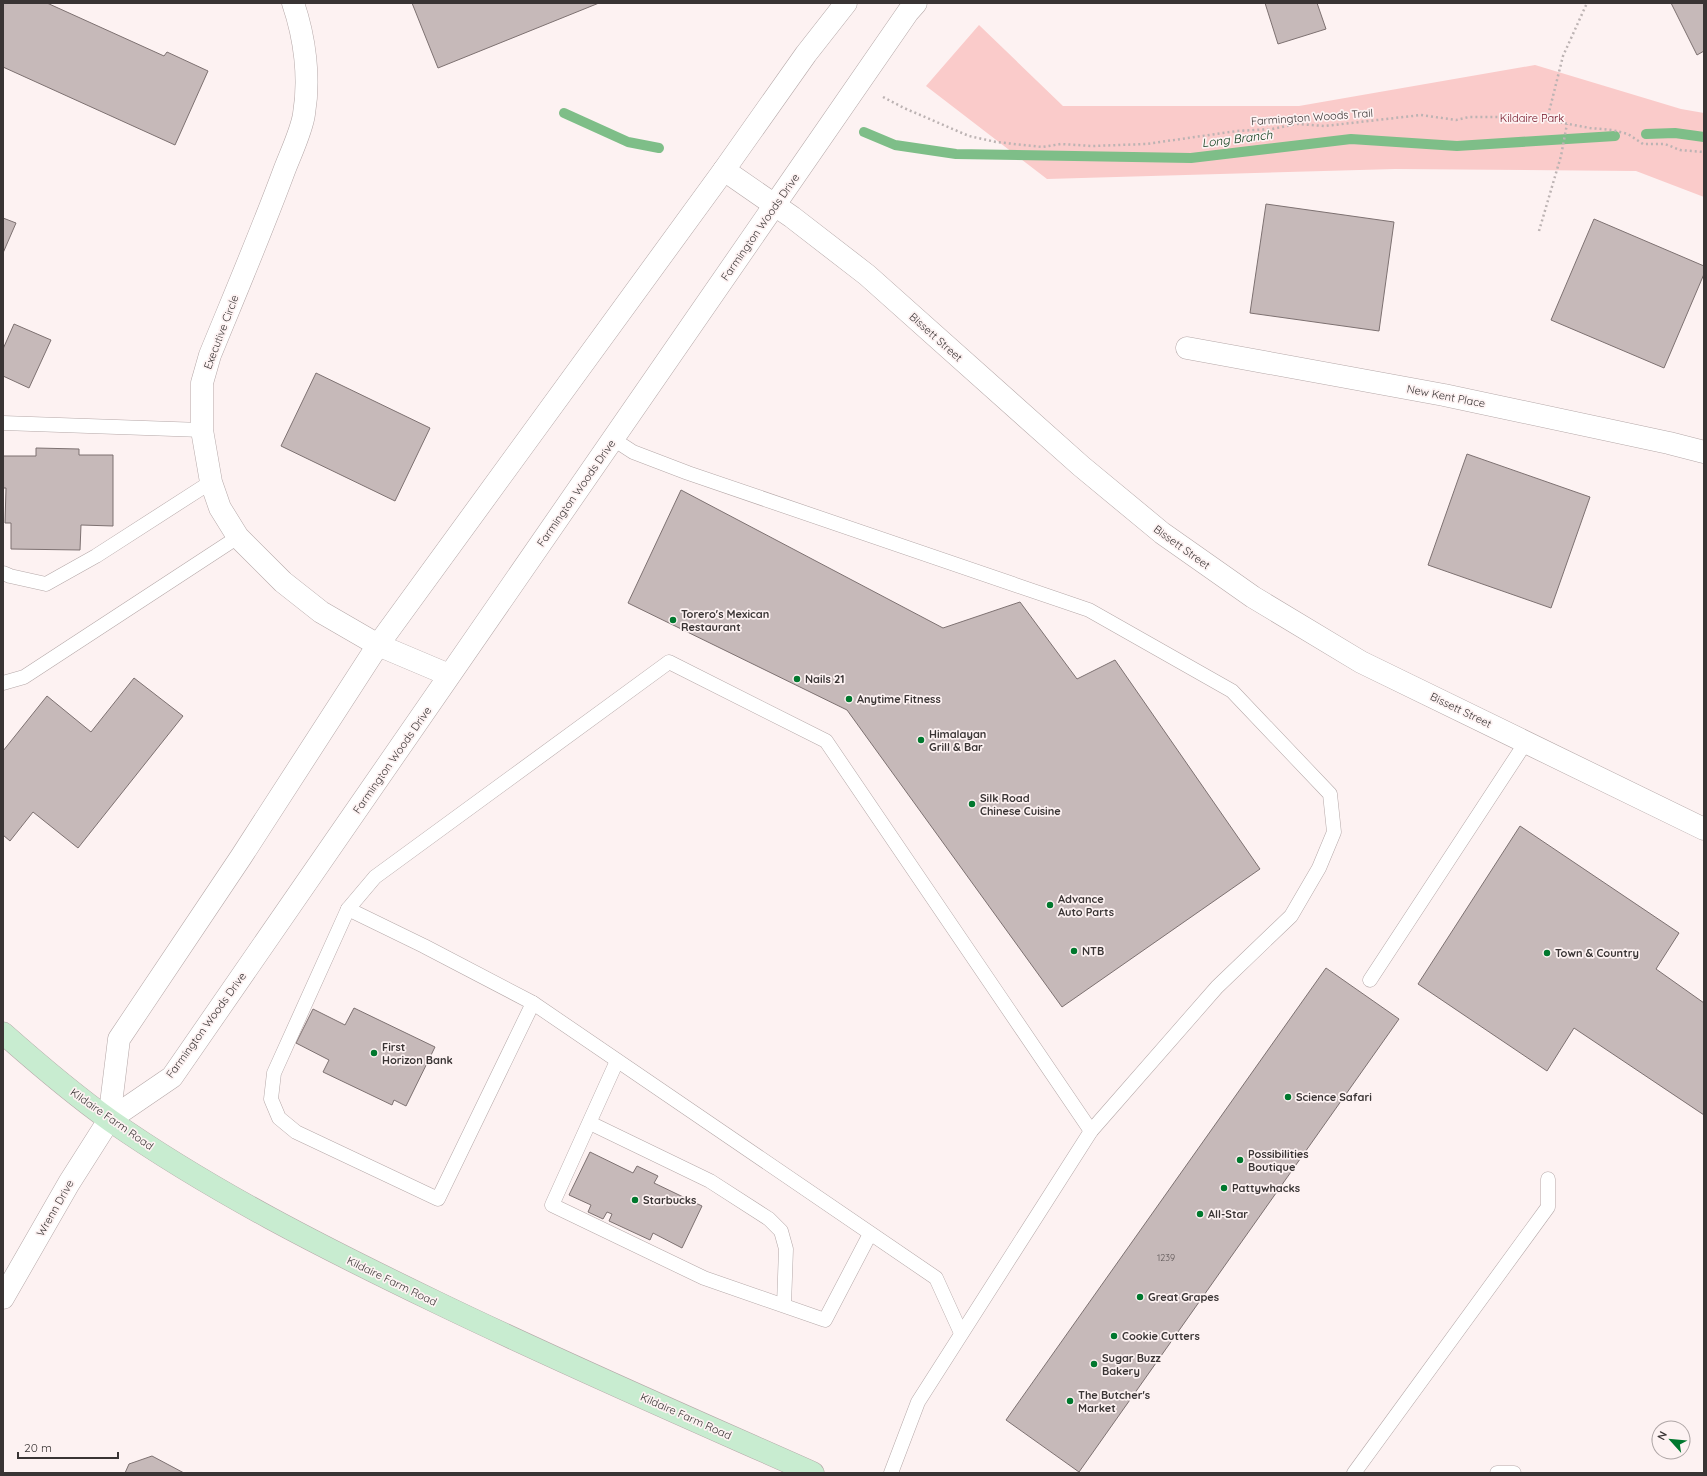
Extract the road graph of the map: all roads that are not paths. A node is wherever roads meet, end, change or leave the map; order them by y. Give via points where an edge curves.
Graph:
1 (293, 3) edge
2 (846, 3) edge
3 (907, 6) edge
4 (724, 170) junction
5 (775, 206) junction
6 (1187, 348) dead end
7 (3, 423) edge
8 (202, 430) junction
9 (613, 439) junction
10 (1704, 452) edge
11 (211, 482) junction
12 (238, 537) junction
13 (3, 573) edge
14 (378, 645) junction
15 (449, 676) junction
16 (3, 684) edge
17 (1526, 742) junction
18 (1704, 829) edge
19 (348, 909) junction
20 (1370, 980) dead end
21 (532, 1003) junction
22 (3, 1033) edge
23 (617, 1061) junction
24 (109, 1120) junction
25 (590, 1124) junction
26 (1091, 1131) junction
27 (1548, 1179) dead end
28 (870, 1234) junction
29 (3, 1298) edge
30 (784, 1305) junction
31 (961, 1334) junction
32 (813, 1473) edge
33 (891, 1473) edge
34 (1354, 1473) edge
35 (1498, 1473) edge
36 (1514, 1473) edge

1 - 8 street, Executive Circle via 306,56 304,115 276,193 210,355 202,383
2 - 4 street via 806,54
3 - 5 street, Farmington Woods Drive
4 - 5 street, Bissett Street
4 - 14 street
5 - 9 street, Farmington Woods Drive
5 - 17 street, Bissett Street via 867,275 1081,466 1162,534 1253,597 1361,662
6 - 10 street, New Kent Place via 1444,395 1669,442
7 - 8 lane
8 - 11 street, Executive Circle
9 - 15 street, Farmington Woods Drive
9 - 26 lane via 633,452 688,473 1089,610 1232,691 1330,794 1334,832 1319,868 1291,916 1217,987
11 - 12 street, Executive Circle via 220,508
11 - 13 lane via 96,556 46,584
12 - 14 street, Executive Circle via 283,582 321,612
12 - 16 lane via 24,677
14 - 15 street, Executive Circle
14 - 24 street via 119,1039
15 - 24 street, Farmington Woods Drive via 172,1077
17 - 18 street, Bissett Street
17 - 20 lane
19 - 21 lane
19 - 21 lane via 274,1073 271,1099 279,1118 296,1132 438,1199
19 - 26 lane via 375,876 669,662 826,741
21 - 23 lane
22 - 24 main road, Kildaire Farm Road
23 - 25 lane
23 - 28 lane
24 - 29 street, Wrenn Drive via 69,1183
24 - 32 main road, Kildaire Farm Road via 247,1205 350,1261 478,1323
25 - 30 lane via 710,1181 769,1219 781,1231 786,1249
25 - 30 lane via 552,1206 704,1278
26 - 31 lane
27 - 34 lane via 1548,1207
28 - 30 lane via 824,1320
28 - 31 lane via 936,1278
31 - 33 lane via 918,1402
35 - 36 lane

